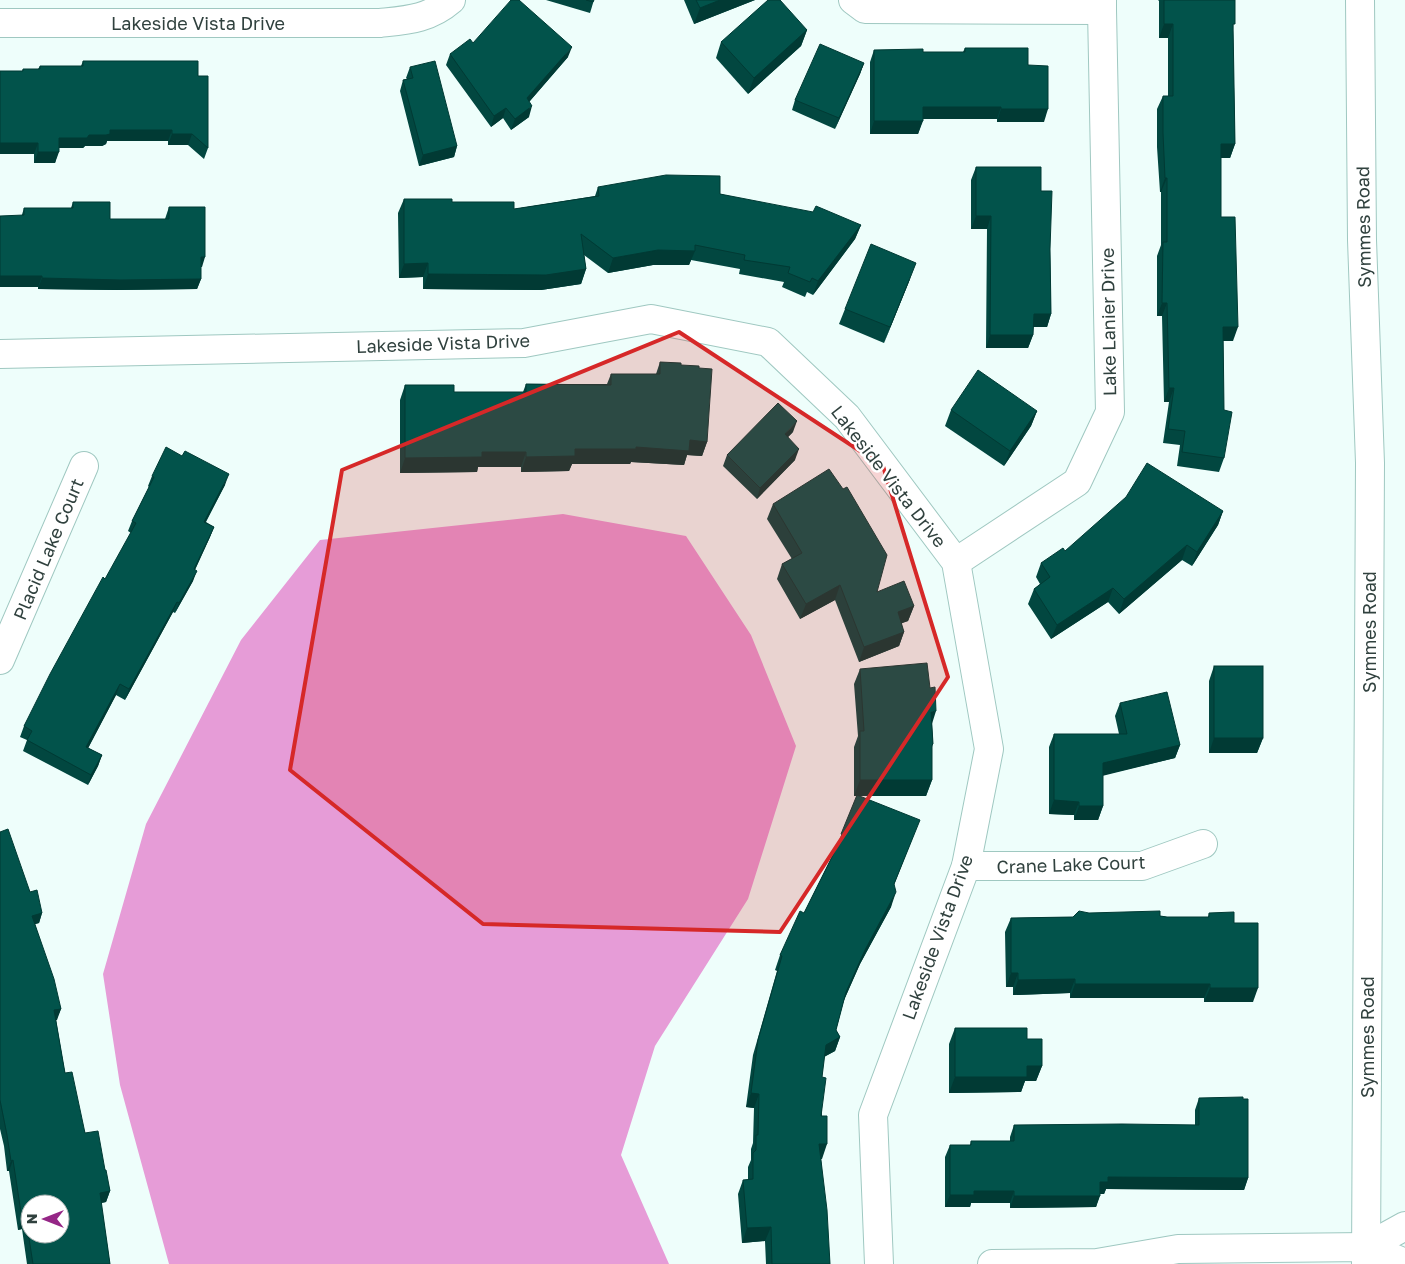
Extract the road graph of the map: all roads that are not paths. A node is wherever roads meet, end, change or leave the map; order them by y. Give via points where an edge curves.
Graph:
1 (451, 0) edge
2 (853, 0) edge
3 (1360, 0) edge
4 (1102, 5) edge
5 (0, 23) edge
6 (0, 354) edge
7 (84, 466) dead end
8 (956, 562) junction
9 (0, 660) edge
10 (1202, 844) dead end
11 (966, 866) junction
12 (1405, 1226) edge
13 (1366, 1256) edge
14 (1405, 1263) edge
15 (880, 1264) edge
16 (992, 1264) edge

1 - 5 street, Lakeside Vista Drive via 439,10 411,20 380,23
2 - 4 street, Lake Lanier Drive via 865,9
3 - 13 street, Symmes Road via 1362,240 1370,463
4 - 8 street, Lake Lanier Drive via 1110,412 1077,482
6 - 8 street, Lakeside Vista Drive via 524,343 651,319 768,342 847,417
7 - 9 street, Placid Lake Court
8 - 11 street, Lakeside Vista Drive via 989,749
10 - 11 street, Crane Lake Court via 1142,866
11 - 15 street, Lakeside Vista Drive via 873,1115
12 - 13 street
13 - 14 street
13 - 16 street via 1178,1249 1097,1263

